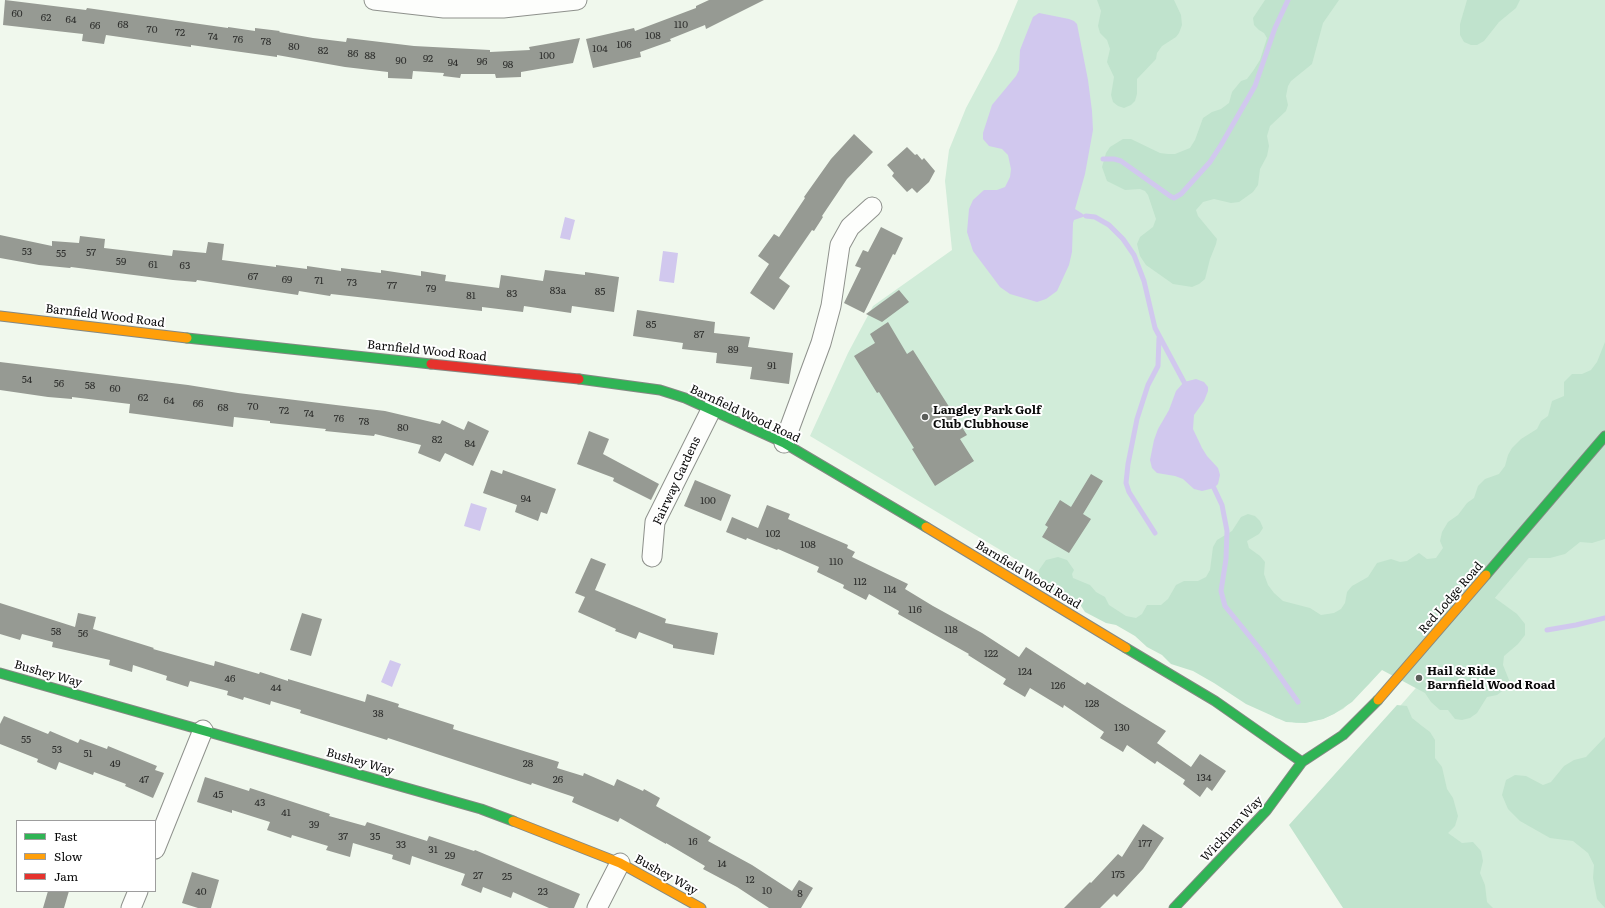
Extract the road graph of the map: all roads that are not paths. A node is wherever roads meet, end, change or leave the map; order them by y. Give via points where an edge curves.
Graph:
1 (374, 0) edge
2 (577, 0) edge
3 (872, 207) dead end
4 (0, 316) edge
5 (712, 408) junction
6 (1605, 436) edge
7 (784, 444) junction
8 (652, 557) dead end
9 (0, 673) edge
10 (203, 730) junction
11 (1302, 762) junction
12 (156, 847) edge
13 (620, 863) junction
14 (138, 892) edge
15 (131, 908) edge
16 (597, 908) edge
17 (701, 908) edge
18 (1174, 908) edge

1 - 2 street via 444,8 496,8
3 - 7 street via 850,227 840,245 821,343
4 - 5 street, Barnfield Wood Road via 627,384 660,390
5 - 7 street, Barnfield Wood Road
5 - 8 street, Fairway Gardens via 655,522
6 - 11 street, Red Lodge Road via 1482,581 1362,716 1343,735
7 - 11 street, Barnfield Wood Road via 1215,701
9 - 10 street, Bushey Way
10 - 12 street
10 - 13 street, Bushey Way via 481,809
11 - 18 street, Wickham Way via 1266,811
13 - 16 street
13 - 17 street, Bushey Way
14 - 15 street

